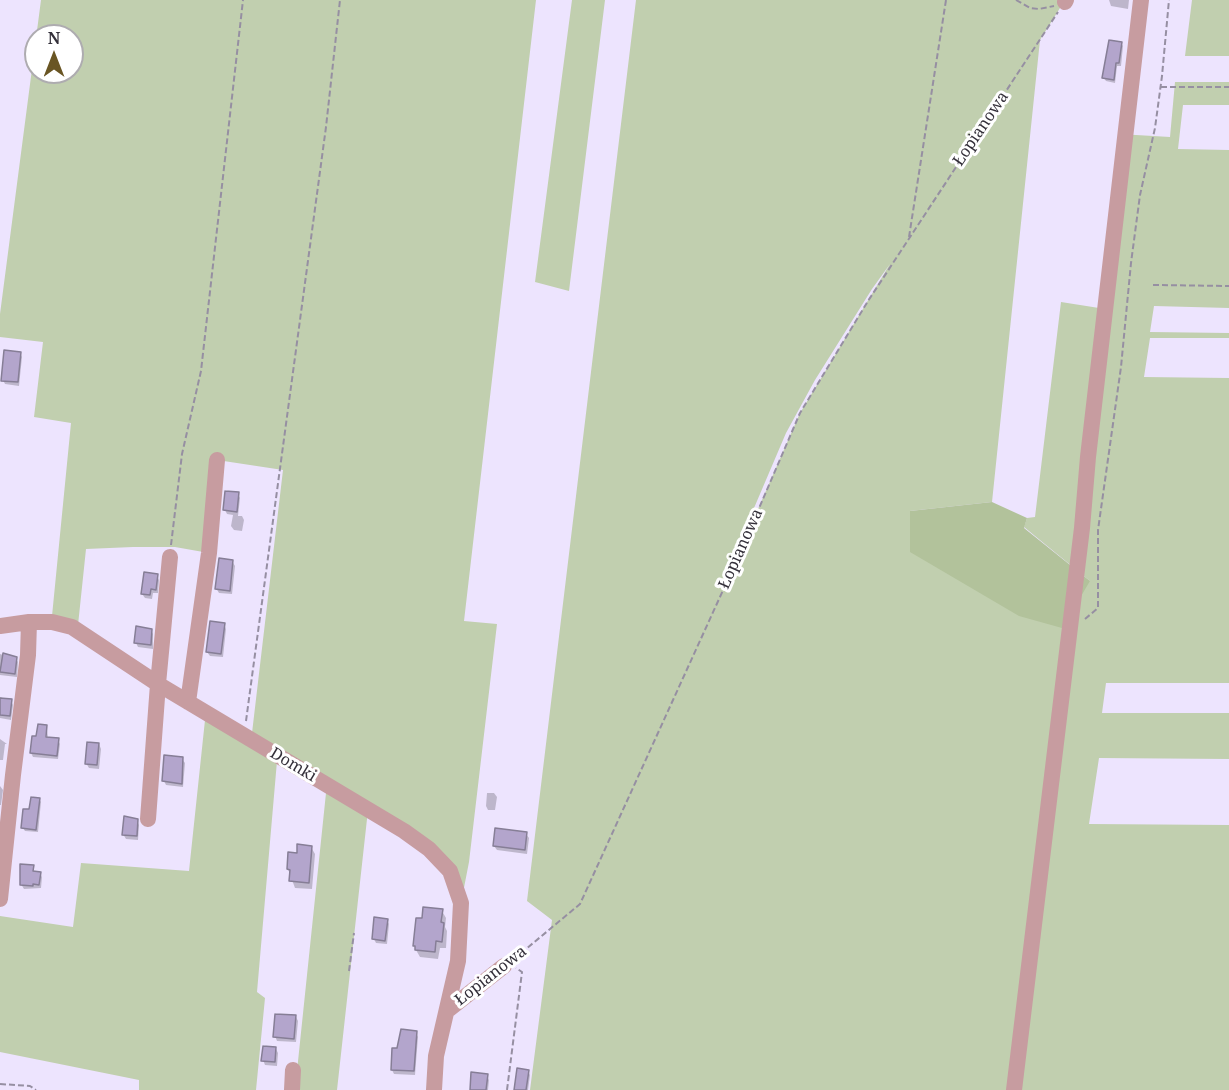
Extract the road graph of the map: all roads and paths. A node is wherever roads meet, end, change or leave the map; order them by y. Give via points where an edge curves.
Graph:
1 (243, 0) edge
2 (340, 0) edge
3 (946, 0) edge
4 (1016, 0) edge
5 (1141, 0) edge
6 (1169, 0) edge
7 (1066, 1) edge
8 (1161, 87) junction
9 (1229, 87) edge
10 (908, 240) junction
11 (1153, 285) dead end
12 (1229, 286) edge
13 (217, 460) dead end
14 (170, 557) joint
15 (29, 622) junction
16 (0, 626) edge
17 (1069, 632) junction
18 (158, 684) junction
19 (188, 702) junction
20 (244, 736) junction
21 (148, 819) dead end
22 (0, 899) edge
23 (354, 933) dead end
24 (504, 966) junction
25 (349, 972) dead end
26 (448, 1010) junction
27 (293, 1071) dead end
28 (0, 1084) edge
29 (36, 1090) edge
30 (292, 1090) edge
31 (434, 1090) edge
32 (507, 1090) edge
33 (1014, 1090) edge

1 - 14 path via 201,371 182,454
2 - 20 path
3 - 10 path
4 - 7 path via 1039,9
5 - 17 street
6 - 8 path
7 - 10 path, Łopianowa
8 - 9 path
8 - 17 path via 1140,195 1098,530 1098,608
10 - 24 path, Łopianowa via 800,413 580,904
11 - 12 path
13 - 19 street via 209,553
14 - 18 street
15 - 16 street, Domki
15 - 18 street, Domki via 72,627
15 - 22 street
17 - 33 street
18 - 19 street, Domki
18 - 21 street
19 - 20 street, Domki
20 - 26 street, Domki via 404,831 450,871 461,903 458,961
23 - 25 path
24 - 26 street, Łopianowa
24 - 32 path via 522,972
26 - 31 street, Łopianowa via 436,1056
27 - 30 street
28 - 29 path

